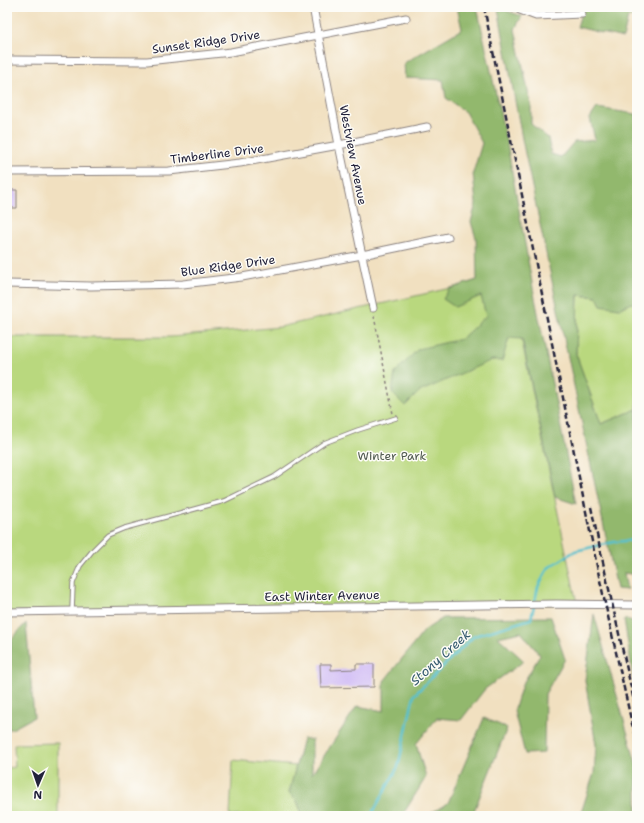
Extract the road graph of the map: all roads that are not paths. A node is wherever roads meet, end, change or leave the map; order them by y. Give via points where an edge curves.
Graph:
1 (313, 7) edge
2 (512, 7) edge
3 (582, 14) dead end
4 (406, 18) dead end
5 (319, 35) junction
6 (7, 60) edge
7 (427, 127) dead end
8 (339, 145) junction
9 (7, 172) edge
10 (448, 237) dead end
11 (362, 255) junction
12 (7, 284) edge
13 (373, 308) road end
14 (396, 418) road end
15 (637, 605) edge
16 (72, 611) junction
17 (7, 612) edge

1 - 5 street, Westview Avenue
2 - 3 street via 536,16
4 - 5 street, Sunset Ridge Drive
5 - 6 street, Sunset Ridge Drive via 231,52 147,61
5 - 8 street, Westview Avenue
7 - 8 street, Timberline Drive
8 - 9 street, Timberline Drive via 240,163 169,171
8 - 11 street, Westview Avenue
10 - 11 street, Blue Ridge Drive
11 - 12 street, Blue Ridge Drive via 242,277 183,284
11 - 13 street, Westview Avenue
14 - 16 lane via 324,443 274,477 224,502 125,528 108,535 80,566 73,583
15 - 16 street, East Winter Avenue via 512,604
16 - 17 street, East Winter Avenue

